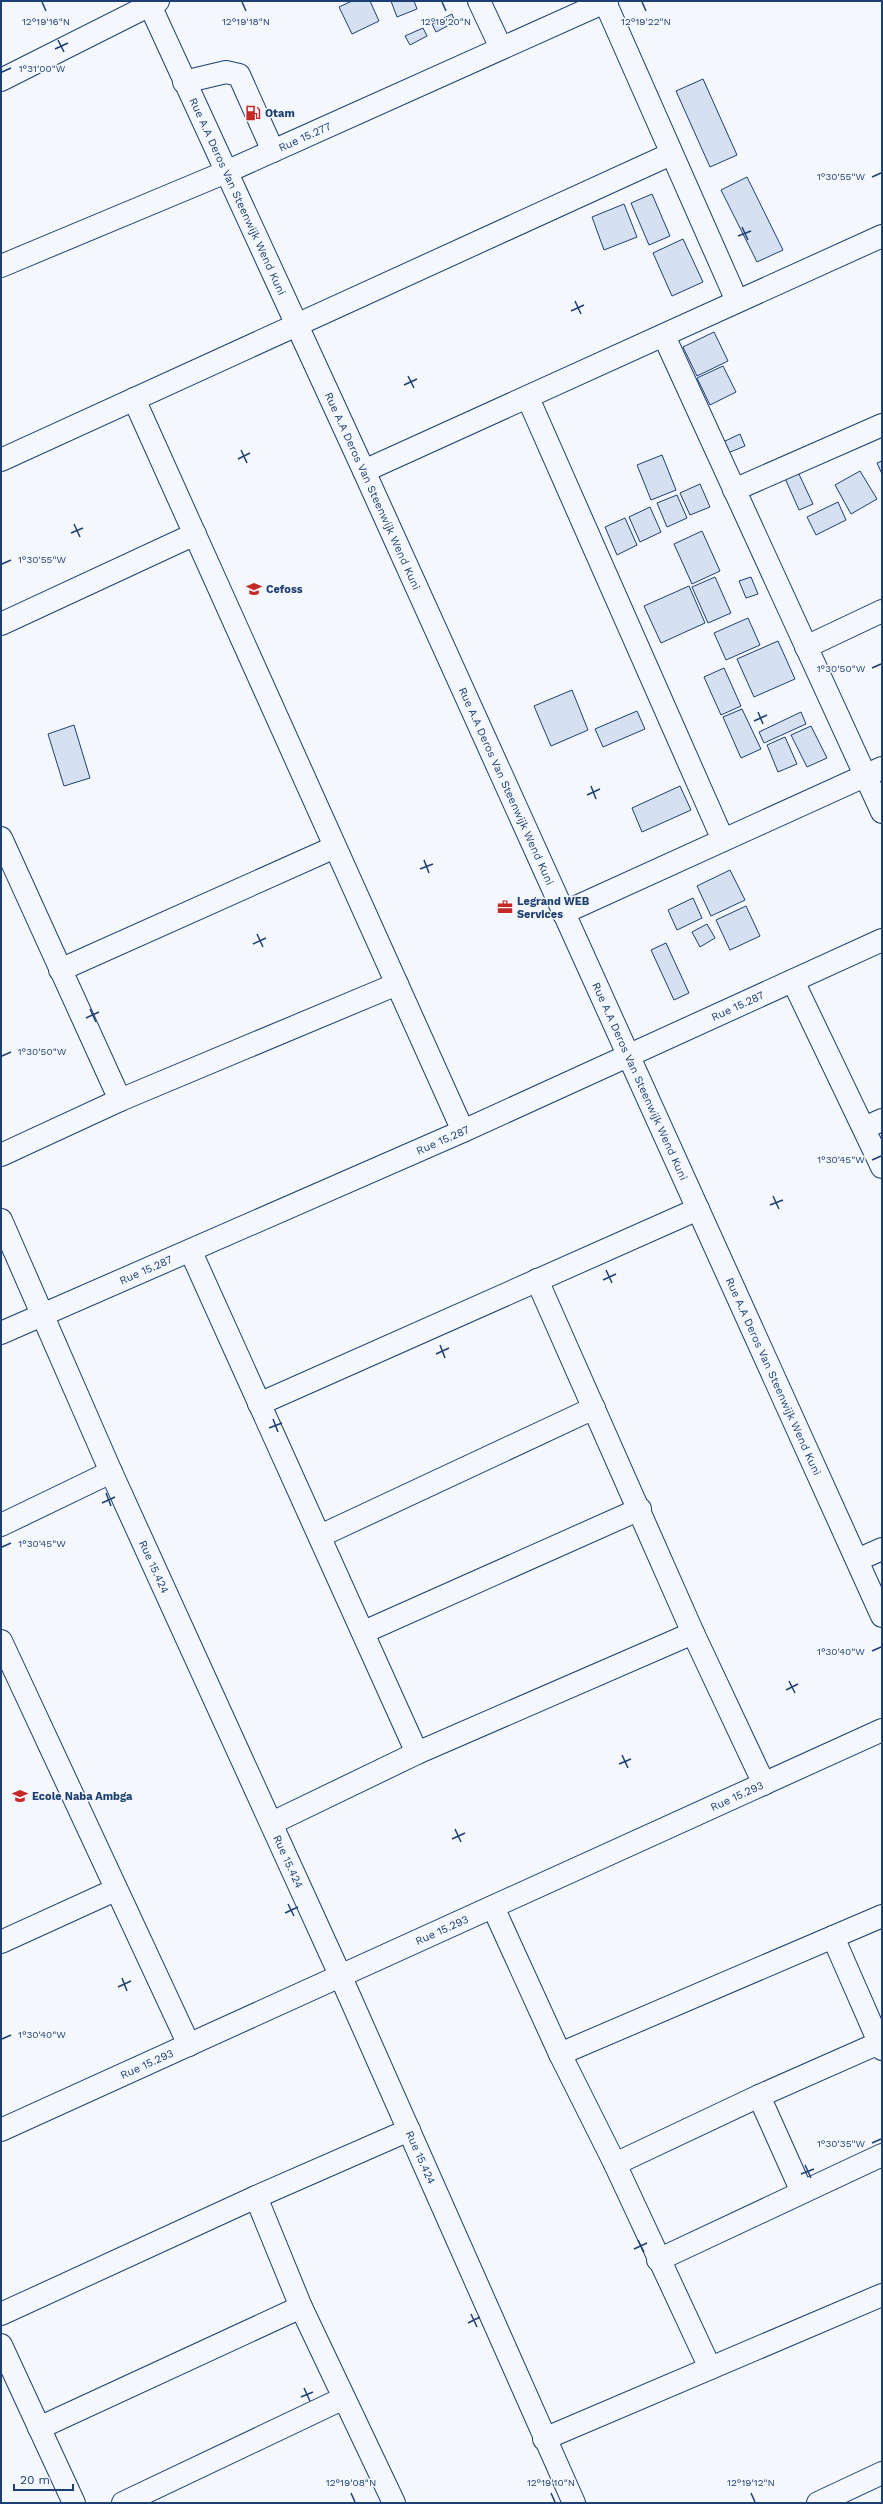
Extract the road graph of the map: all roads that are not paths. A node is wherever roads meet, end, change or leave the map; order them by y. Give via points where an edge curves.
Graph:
1 (479, 1) edge
2 (606, 1) edge
3 (152, 2) edge
4 (501, 48) junction
5 (1, 80) edge
6 (184, 82) junction
7 (273, 151) junction
8 (671, 154) junction
9 (226, 172) junction
10 (880, 241) edge
11 (1, 266) edge
12 (737, 301) junction
13 (296, 326) junction
14 (664, 336) junction
15 (528, 398) junction
16 (134, 399) junction
17 (882, 425) edge
18 (1, 460) edge
19 (364, 471) junction
20 (734, 490) junction
21 (195, 534) junction
22 (882, 611) edge
23 (1, 624) edge
24 (806, 647) junction
25 (874, 772) edge
26 (882, 812) edge
27 (1, 838) edge
28 (723, 840) junction
29 (335, 847) junction
30 (563, 913) junction
31 (882, 940) edge
32 (60, 970) junction
33 (793, 981) junction
34 (397, 984) junction
35 (628, 1056) junction
36 (120, 1100) junction
37 (873, 1124) edge
38 (463, 1131) junction
39 (1, 1155) edge
40 (882, 1167) edge
41 (698, 1209) junction
42 (1, 1220) edge
43 (191, 1252) junction
44 (537, 1280) junction
45 (43, 1314) junction
46 (1, 1333) edge
47 (259, 1404) junction
48 (594, 1408) junction
49 (111, 1472) junction
50 (640, 1509) junction
51 (1, 1525) edge
52 (320, 1536) junction
53 (882, 1549) edge
54 (857, 1560) junction
55 (882, 1616) edge
56 (364, 1632) junction
57 (693, 1633) junction
58 (1, 1641) edge
59 (882, 1730) edge
60 (417, 1753) junction
61 (764, 1784) junction
62 (272, 1823) junction
63 (115, 1890) junction
64 (493, 1908) junction
65 (882, 1916) edge
66 (833, 1937) junction
67 (1, 1942) edge
68 (340, 1975) junction
69 (189, 2045) junction
70 (881, 2046) edge
71 (560, 2054) junction
72 (759, 2096) junction
73 (1, 2130) edge
74 (409, 2130) junction
75 (882, 2155) edge
76 (615, 2164) junction
77 (802, 2192) junction
78 (256, 2197) junction
79 (658, 2260) junction
80 (882, 2295) edge
81 (301, 2307) junction
82 (1, 2314) edge
83 (1, 2344) edge
84 (710, 2368) junction
85 (344, 2398) junction
86 (39, 2428) junction
87 (544, 2439) junction
88 (882, 2473) edge
89 (74, 2503) edge
90 (123, 2503) edge
91 (394, 2503) edge
92 (574, 2503) edge
93 (818, 2503) edge

1 - 4 street
2 - 4 street, Rue 15.277
2 - 8 street
3 - 5 street
3 - 6 street, Rue A.A Deros Van Steenwijk Wend Kuni
4 - 7 street, Rue 15.277
6 - 7 street via 226,72 239,75
6 - 9 street, Rue A.A Deros Van Steenwijk Wend Kuni
7 - 9 street, Rue 15.277
8 - 12 street
8 - 13 street
9 - 11 street, Rue 15.277
9 - 13 street, Rue A.A Deros Van Steenwijk Wend Kuni
10 - 12 street
12 - 14 street
13 - 16 street
13 - 19 street, Rue A.A Deros Van Steenwijk Wend Kuni
14 - 15 street
14 - 20 street
15 - 19 street
15 - 28 street
16 - 18 street
16 - 21 street
17 - 20 street
19 - 30 street, Rue A.A Deros Van Steenwijk Wend Kuni
20 - 24 street
21 - 23 street
21 - 29 street
22 - 24 street
24 - 25 street
25 - 26 street
25 - 28 street
27 - 32 street
28 - 30 street
29 - 32 street
29 - 34 street
30 - 35 street, Rue A.A Deros Van Steenwijk Wend Kuni
31 - 33 street, Rue 15.287
32 - 36 street
33 - 35 street, Rue 15.287
33 - 37 street
34 - 36 street
34 - 38 street
35 - 38 street, Rue 15.287
35 - 41 street, Rue A.A Deros Van Steenwijk Wend Kuni
36 - 39 street
37 - 40 street
38 - 43 street, Rue 15.287
41 - 44 street
41 - 54 street, Rue A.A Deros Van Steenwijk Wend Kuni
42 - 45 street, Rue 15.424
43 - 45 street, Rue 15.287
43 - 47 street
44 - 47 street
44 - 48 street
45 - 46 street, Rue 15.287
45 - 49 street, Rue 15.424
47 - 52 street
48 - 50 street
48 - 52 street
49 - 51 street
49 - 62 street, Rue 15.424
50 - 56 street
50 - 57 street
52 - 56 street
53 - 54 street
54 - 55 street, Rue A.A Deros Van Steenwijk Wend Kuni
56 - 60 street
57 - 60 street
57 - 61 street
58 - 63 street
59 - 61 street, Rue 15.293
60 - 62 street
61 - 64 street, Rue 15.293
62 - 68 street, Rue 15.424
63 - 67 street
63 - 69 street
64 - 68 street, Rue 15.293
64 - 71 street
65 - 66 street
66 - 70 street
66 - 71 street
68 - 69 street, Rue 15.293
68 - 74 street, Rue 15.424
69 - 73 street, Rue 15.293
70 - 72 street
71 - 76 street
72 - 76 street
72 - 77 street
74 - 78 street
74 - 87 street, Rue 15.424
75 - 77 street
76 - 79 street
77 - 79 street
78 - 81 street
78 - 82 street
79 - 84 street
80 - 84 street
81 - 85 street
81 - 86 street
83 - 86 street
84 - 87 street
85 - 90 street
85 - 91 street
86 - 89 street
87 - 92 street, Rue 15.424
88 - 93 street

